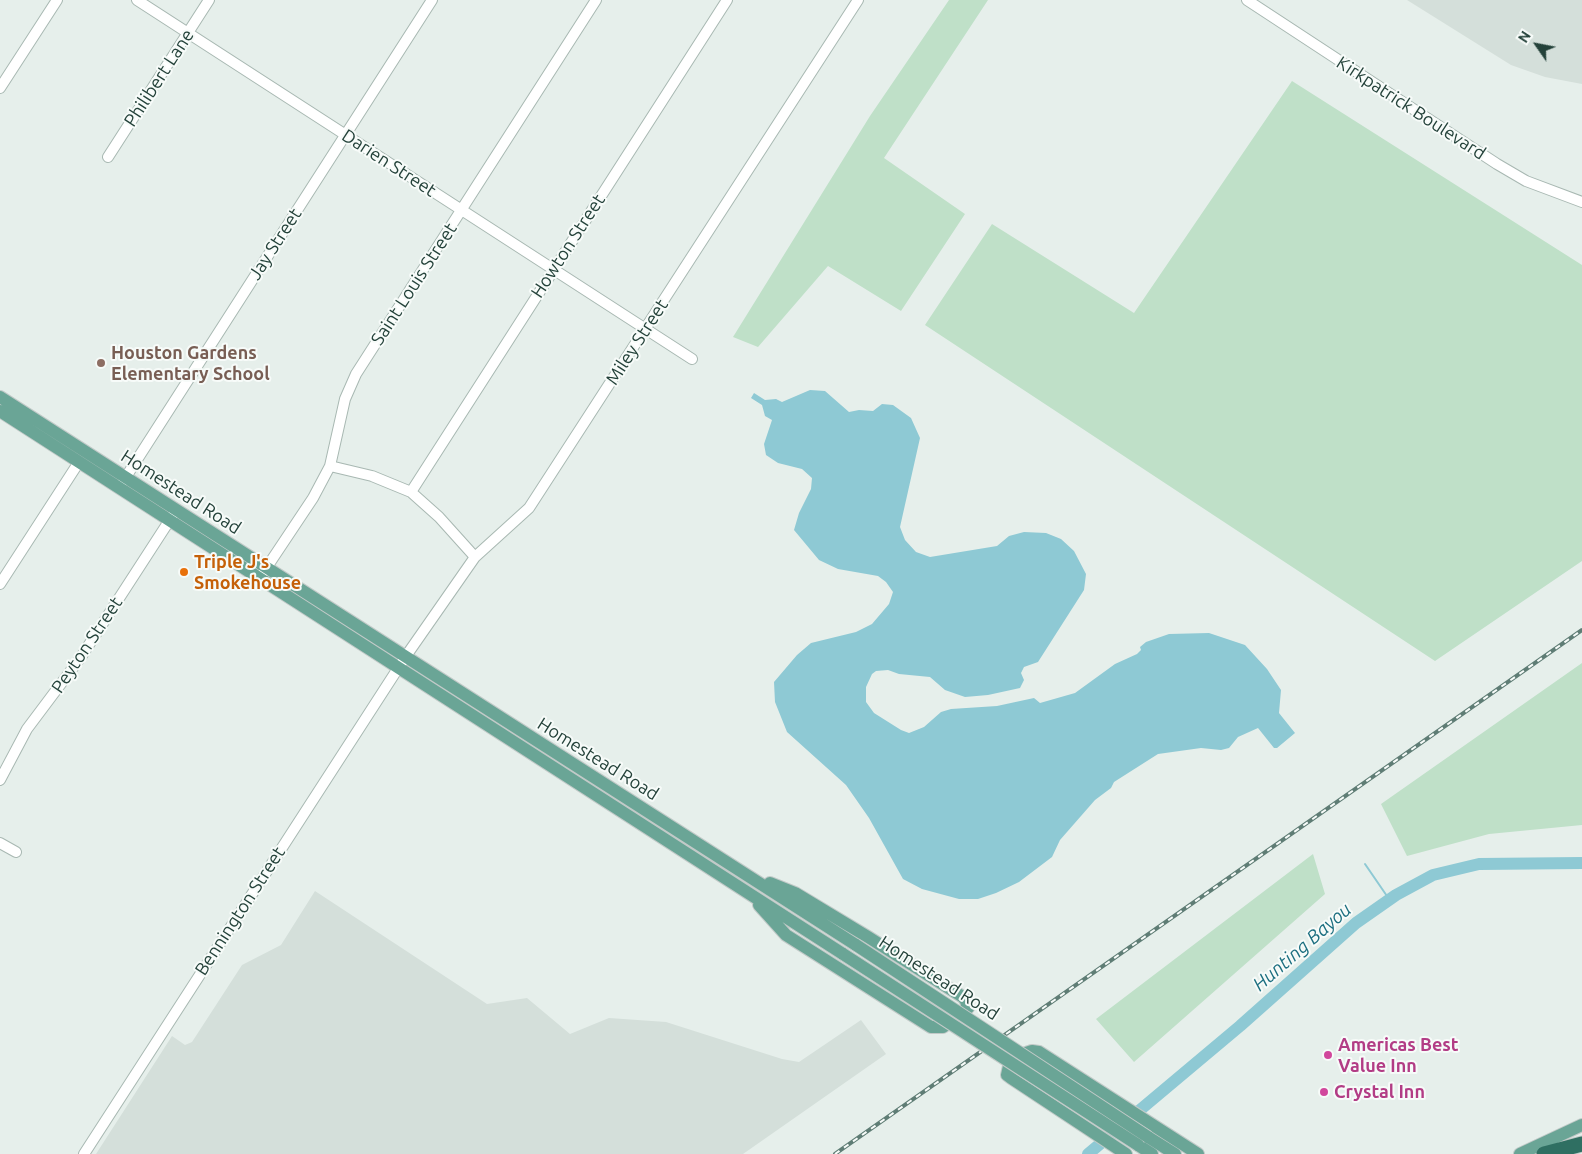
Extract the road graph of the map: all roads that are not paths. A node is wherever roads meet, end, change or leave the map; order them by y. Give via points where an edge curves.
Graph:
1 (57, 0) edge
2 (137, 0) edge
3 (209, 0) edge
4 (432, 0) edge
5 (596, 0) edge
6 (727, 0) edge
7 (858, 0) edge
8 (1247, 0) edge
9 (188, 34) junction
10 (0, 88) edge
11 (345, 135) junction
12 (108, 157) dead end
13 (1582, 202) edge
14 (461, 209) junction
15 (554, 268) junction
16 (646, 328) junction
17 (692, 359) dead end
18 (0, 397) edge
19 (0, 412) edge
20 (78, 462) junction
21 (330, 466) junction
22 (122, 482) junction
23 (411, 492) junction
24 (173, 516) junction
25 (475, 558) junction
26 (267, 567) junction
27 (259, 579) junction
28 (0, 584) edge
29 (406, 656) junction
30 (398, 669) junction
31 (0, 780) edge
32 (0, 843) edge
33 (16, 852) dead end
34 (754, 877) junction
35 (751, 896) junction
36 (1582, 1125) edge
37 (1143, 1141) junction
38 (1582, 1144) edge
39 (84, 1154) edge
40 (1126, 1154) edge
41 (1152, 1154) edge
42 (1175, 1154) edge
43 (1198, 1154) edge
44 (1520, 1154) edge
45 (1544, 1154) edge

1 - 10 street
2 - 9 street, Darien Street
3 - 9 street, Philibert Lane
4 - 11 street, Jay Street
5 - 14 street, Saint Louis Street
6 - 15 street, Howton Street
7 - 16 street, Miley Street
8 - 13 street, Kirkpatrick Boulevard via 1497,164 1531,183
9 - 11 street, Darien Street
9 - 12 street, Philibert Lane
11 - 14 street, Darien Street
11 - 22 street, Jay Street
14 - 15 street, Darien Street
14 - 21 street, Saint Louis Street via 356,374 345,399
15 - 16 street, Darien Street
15 - 23 street, Howton Street
16 - 17 street, Darien Street
16 - 25 street, Miley Street via 529,508
18 - 22 main road, Homestead Road
19 - 20 main road, Homestead Road
20 - 22 main road, Homestead Road
20 - 28 street
21 - 23 street via 372,476
21 - 26 street, Saint Louis Street via 313,498
22 - 24 main road, Homestead Road
23 - 25 street via 439,517
24 - 26 main road, Homestead Road
24 - 27 main road, Homestead Road
24 - 31 street, Peyton Street via 81,657 27,729
25 - 29 street, Miley Street
26 - 27 street, Saint Louis Street
26 - 29 main road, Homestead Road
27 - 30 main road, Homestead Road
29 - 30 street, Miley Street
29 - 34 main road, Homestead Road
30 - 35 main road, Homestead Road
30 - 39 street, Bennington Street
32 - 33 street
34 - 35 main road via 794,893 852,927 962,997 968,1008 942,1027 931,1027 779,929
34 - 37 main road, Homestead Road, bridge
35 - 37 main road, Homestead Road, bridge
36 - 44 main road
37 - 41 main road, Homestead Road
37 - 42 main road, Homestead Road
38 - 45 highway
40 - 43 main road via 1010,1078 1007,1075 1009,1066 1026,1053 1039,1052

